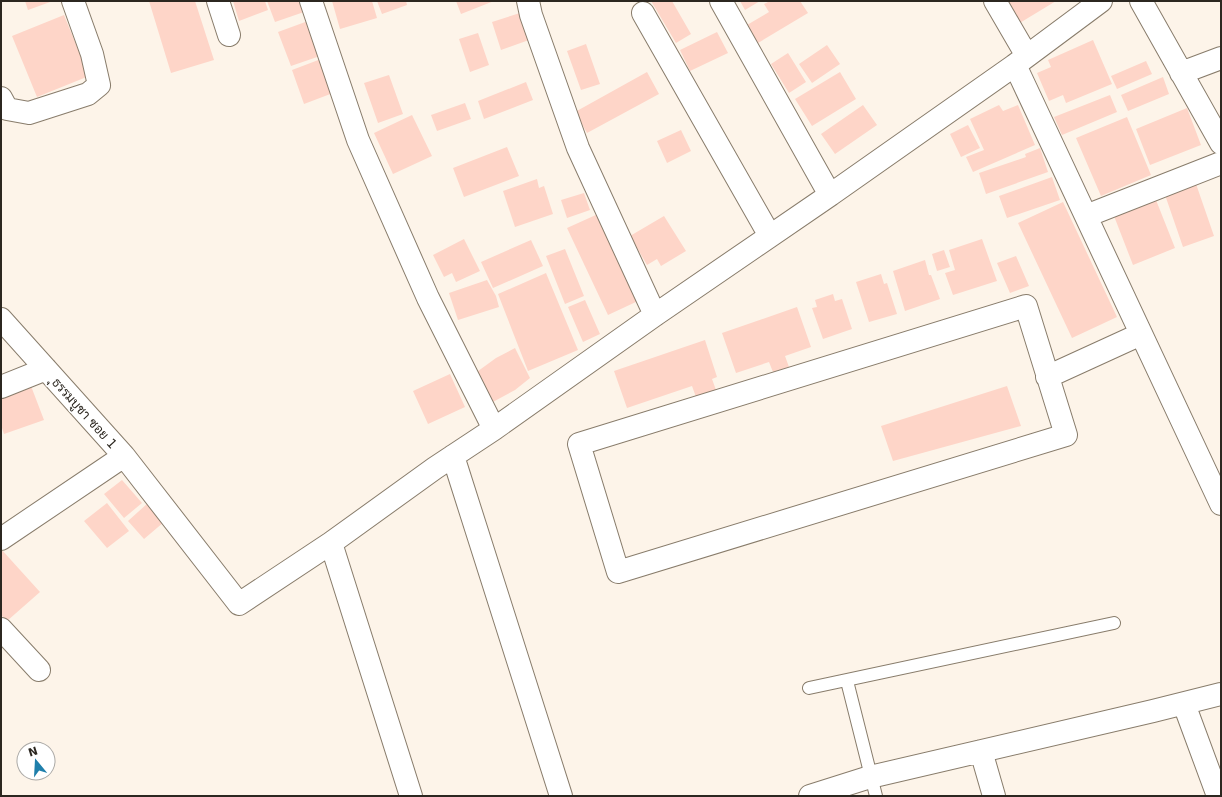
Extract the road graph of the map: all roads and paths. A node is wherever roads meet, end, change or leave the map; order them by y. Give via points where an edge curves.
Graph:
1 (73, 1) edge
2 (218, 1) edge
3 (311, 1) edge
4 (528, 1) edge
5 (720, 1) edge
6 (995, 1) edge
7 (1101, 1) edge
8 (1141, 1) edge
9 (643, 13) dead end
10 (229, 35) dead end
11 (1221, 58) edge
12 (1021, 60) junction
13 (1181, 73) junction
14 (1, 98) edge
15 (1221, 143) edge
16 (1221, 163) edge
17 (830, 194) junction
18 (1086, 216) junction
19 (770, 236) junction
20 (655, 315) junction
21 (1, 319) edge
22 (1141, 334) junction
23 (46, 369) junction
24 (1047, 377) junction
25 (1, 387) edge
26 (494, 429) junction
27 (124, 456) junction
28 (453, 456) junction
29 (1221, 504) edge
30 (1, 539) edge
31 (331, 543) junction
32 (1114, 622) dead end
33 (1, 629) edge
34 (39, 670) dead end
35 (847, 681) junction
36 (809, 688) dead end
37 (1221, 694) edge
38 (1184, 704) junction
39 (981, 751) junction
40 (873, 787) edge
41 (412, 796) edge
42 (561, 796) edge
43 (810, 796) edge
44 (994, 796) edge
45 (1218, 796) edge

1 - 14 street via 92,54 99,85 88,94 29,113 7,109
2 - 10 street
3 - 26 street via 358,140 428,298
4 - 20 street via 578,148
5 - 17 street
6 - 12 street
7 - 12 street
8 - 13 street
9 - 19 street
11 - 13 street
12 - 17 street
12 - 18 street
13 - 15 street
16 - 18 street
17 - 19 street
18 - 22 street
19 - 20 street
20 - 26 street
21 - 23 street, ุธรรมบูชา ซอย 1
22 - 24 street
22 - 29 street
23 - 25 street, ุธรรมบูชา ซอย 1
23 - 27 street, ุธรรมบูชา ซอย 1
24 - 24 street via 1066,435 618,572 579,444 1026,306
26 - 28 street
27 - 30 street
27 - 31 street, ุธรรมบูชา ซอย 1 via 239,604
28 - 31 street
28 - 42 street
31 - 41 street
32 - 35 lane
33 - 34 street
35 - 36 lane
35 - 40 lane
37 - 38 street
38 - 39 street
38 - 45 street
39 - 40 street
39 - 44 street
40 - 43 street

